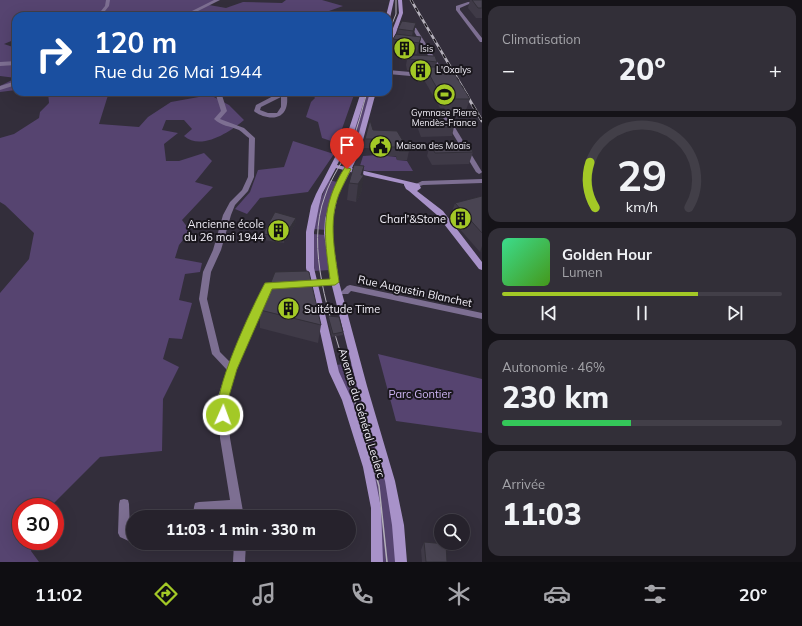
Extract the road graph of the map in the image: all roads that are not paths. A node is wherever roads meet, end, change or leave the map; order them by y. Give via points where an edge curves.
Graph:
1 (108, 0) edge
2 (218, 0) edge
3 (392, 0) edge
4 (400, 0) edge
5 (482, 2) edge
6 (103, 12) edge
7 (192, 12) edge
8 (389, 12) edge
9 (414, 28) edge
10 (392, 33) edge
11 (392, 41) edge
12 (482, 41) edge
13 (397, 42) edge
14 (418, 45) edge
15 (425, 46) junction
16 (12, 63) edge
17 (0, 64) edge
18 (392, 72) edge
19 (12, 84) edge
20 (0, 88) edge
21 (219, 96) edge
22 (278, 96) edge
23 (284, 96) edge
24 (363, 96) edge
25 (372, 96) edge
26 (445, 116) dead end
27 (334, 166) junction
28 (347, 169) junction
29 (479, 172) dead end
30 (482, 181) edge
31 (413, 187) junction
32 (482, 267) edge
33 (313, 282) junction
34 (335, 282) junction
35 (300, 283) edge
36 (288, 284) edge
37 (346, 292) dead end
38 (482, 316) edge
39 (232, 369) junction
40 (124, 504) dead end
41 (236, 505) junction
42 (198, 510) edge
43 (237, 510) edge
44 (126, 534) edge
45 (240, 550) edge
46 (239, 562) edge
47 (378, 562) edge
48 (401, 562) edge

1 - 6 street
2 - 7 street
3 - 8 main road
4 - 10 main road via 400,13
5 - 12 street via 458,7
9 - 15 street
11 - 13 street
14 - 15 street
15 - 18 street via 443,77
16 - 17 street
19 - 20 street
21 - 39 street via 224,111 217,119 242,129 252,138 253,152 251,177 245,191 232,204 227,214 207,272 203,299 216,354
22 - 23 street via 258,106 258,111 265,115 280,114 283,110
24 - 27 main road, Avenue du Général Leclerc via 351,132
25 - 28 main road, Avenue du Général Leclerc via 357,151
26 - 29 street
27 - 28 main road
27 - 33 main road, Avenue du Général Leclerc via 319,194 312,218 310,268
28 - 31 main road
28 - 34 main road, Avenue du Général Leclerc via 335,195 329,219 328,233
30 - 31 street via 422,183
31 - 32 main road via 450,224
33 - 34 street
33 - 35 street
33 - 47 main road, Avenue du Général Leclerc via 334,372 347,400 368,467 376,508
34 - 48 main road, Avenue du Général Leclerc via 390,481 398,525
36 - 39 street via 268,286
37 - 38 street, Rue Augustin Blanchet via 350,288
39 - 41 street via 223,396 223,415
40 - 44 street
41 - 42 street via 198,507
41 - 43 street
45 - 46 street

